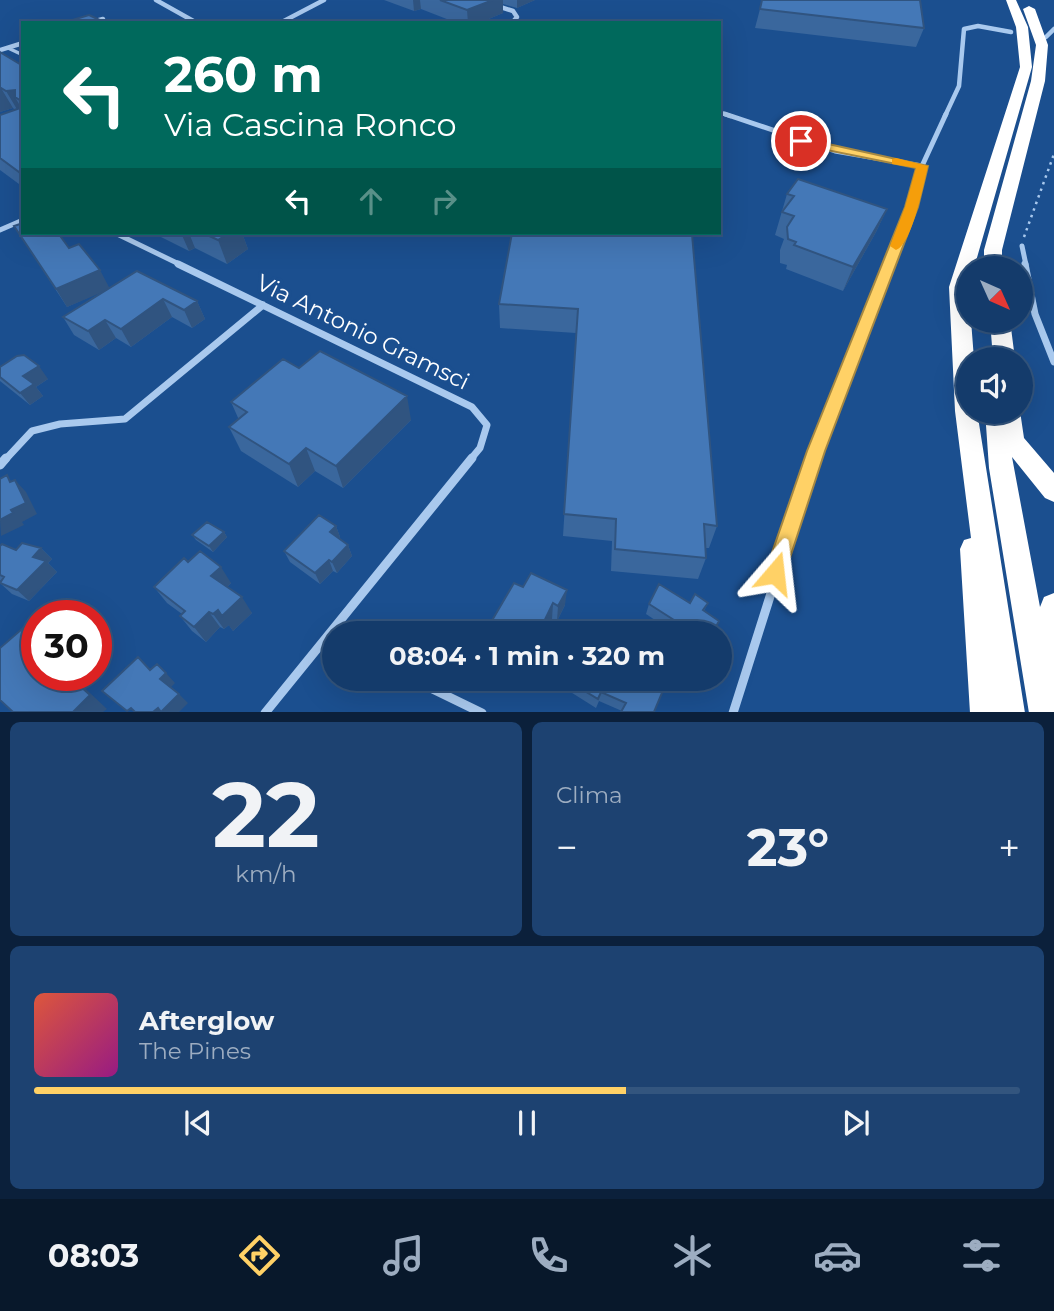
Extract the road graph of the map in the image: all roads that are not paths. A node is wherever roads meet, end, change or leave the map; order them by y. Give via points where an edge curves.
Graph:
1 (156, 0) edge
2 (324, 0) edge
3 (479, 0) edge
4 (1011, 0) edge
5 (1025, 0) edge
6 (103, 19) edge
7 (96, 21) edge
8 (193, 21) edge
9 (284, 21) edge
10 (514, 21) edge
11 (1054, 29) edge
12 (1011, 32) dead end
13 (1046, 37) dead end
14 (21, 44) edge
15 (8, 48) junction
16 (0, 50) edge
17 (21, 54) edge
18 (721, 113) edge
19 (922, 166) junction
20 (21, 221) edge
21 (0, 230) edge
22 (119, 235) edge
23 (1022, 246) road end
24 (995, 256) edge
25 (263, 305) junction
26 (962, 347) edge
27 (1054, 362) edge
28 (967, 424) edge
29 (968, 424) edge
30 (997, 424) edge
31 (1011, 424) edge
32 (0, 465) edge
33 (1054, 491) edge
34 (1054, 607) edge
35 (344, 621) edge
36 (322, 648) edge
37 (1054, 654) edge
38 (437, 691) edge
39 (265, 712) edge
40 (482, 712) edge
41 (733, 712) edge
42 (986, 712) edge
43 (1009, 712) edge
44 (1045, 712) edge

1 - 8 street
2 - 9 street
3 - 10 street via 513,11 517,17
4 - 26 highway via 1022,27 1026,67 958,287
5 - 24 highway via 1042,44 1038,81
6 - 7 street
11 - 13 street
12 - 19 street via 978,26 964,29 959,86
14 - 15 street
15 - 16 street
15 - 17 lane
18 - 19 street via 835,151
19 - 41 street via 912,207 795,513
20 - 21 street
22 - 25 street, Via Antonio Gramsci
23 - 27 street via 1035,314
25 - 32 street via 125,419 32,431
25 - 35 street, Via Antonio Gramsci via 472,407 487,425 480,448
28 - 42 highway
29 - 43 highway
30 - 44 highway
31 - 33 highway via 1013,441
34 - 37 highway
36 - 39 street, Via Antonio Gramsci
38 - 40 street

